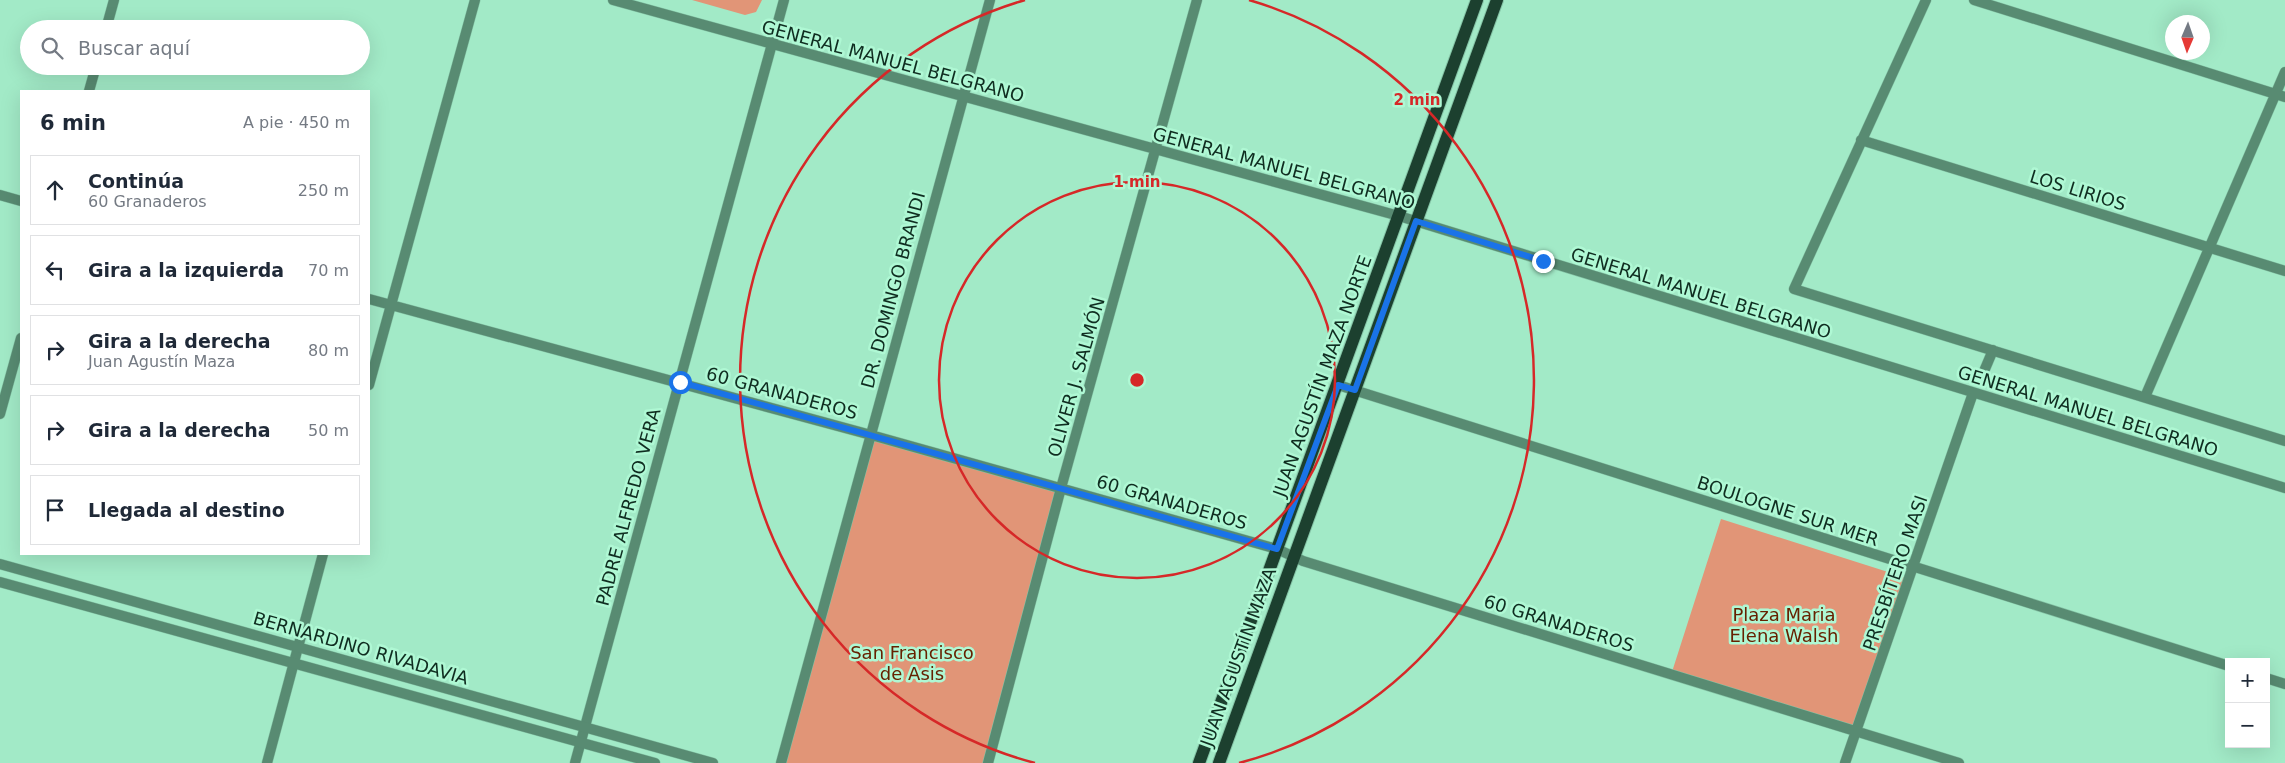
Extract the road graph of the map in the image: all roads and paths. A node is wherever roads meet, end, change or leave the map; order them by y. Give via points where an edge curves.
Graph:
1 (114, 0) edge
2 (475, 0) edge
3 (613, 0) edge
4 (784, 0) edge
5 (990, 0) edge
6 (1197, 0) edge
7 (1477, 0) edge
8 (1497, 0) edge
9 (1926, 0) edge
10 (1974, 0) edge
11 (108, 20) edge
12 (772, 45) junction
13 (2285, 72) edge
14 (93, 75) edge
15 (89, 90) edge
16 (2280, 95) edge
17 (963, 98) junction
18 (1861, 140) junction
19 (1156, 150) junction
20 (0, 195) edge
21 (20, 201) edge
22 (1399, 216) junction
23 (1416, 221) junction
24 (2211, 248) junction
25 (2285, 271) edge
26 (370, 299) edge
27 (390, 305) junction
28 (20, 342) edge
29 (1993, 350) junction
30 (1982, 376) dead end
31 (370, 381) edge
32 (680, 382) junction
33 (1338, 385) junction
34 (1355, 390) junction
35 (1973, 393) junction
36 (2145, 397) junction
37 (0, 414) edge
38 (871, 434) junction
39 (2285, 441) edge
40 (1062, 488) junction
41 (2285, 488) edge
42 (1277, 549) junction
43 (324, 555) edge
44 (1292, 558) junction
45 (0, 564) edge
46 (1914, 567) junction
47 (0, 582) edge
48 (298, 647) junction
49 (294, 664) junction
50 (2225, 665) edge
51 (2270, 679) edge
52 (2285, 684) edge
53 (585, 727) junction
54 (1857, 732) junction
55 (581, 743) junction
56 (267, 763) edge
57 (575, 763) edge
58 (655, 763) edge
59 (713, 763) edge
60 (781, 763) edge
61 (988, 763) edge
62 (1199, 763) edge
63 (1219, 763) edge
64 (1845, 763) edge
65 (1959, 763) edge

1 - 11 street
2 - 27 street
3 - 12 street, GENERAL MANUEL BELGRANO
4 - 12 street, PADRE ALFREDO VERA
5 - 17 street, DR. DOMINGO BRANDI
6 - 19 street, OLIVER J. SALMÓN
7 - 22 main road, JUAN AGUSTÍN MAZA NORTE
8 - 23 main road, JUAN AGUSTÍN MAZA
9 - 18 street
10 - 16 street
12 - 17 street, GENERAL MANUEL BELGRANO
12 - 32 street, PADRE ALFREDO VERA
13 - 16 street
14 - 15 street
16 - 24 street
17 - 19 street, GENERAL MANUEL BELGRANO
17 - 38 street, DR. DOMINGO BRANDI
18 - 24 street, LOS LIRIOS
18 - 29 street via 1794,289
19 - 22 street, GENERAL MANUEL BELGRANO
19 - 40 street, OLIVER J. SALMÓN
20 - 21 street
22 - 23 street, GENERAL MANUEL BELGRANO
22 - 33 main road, JUAN AGUSTÍN MAZA NORTE
23 - 34 main road, JUAN AGUSTÍN MAZA
23 - 35 street, GENERAL MANUEL BELGRANO
24 - 25 street, LOS LIRIOS
24 - 36 street
26 - 27 street, 60 GRANADEROS
27 - 31 street
27 - 32 street, 60 GRANADEROS
28 - 37 street
29 - 30 street
29 - 36 street
32 - 38 street, 60 GRANADEROS
32 - 53 street, PADRE ALFREDO VERA
33 - 34 street, BOULOGNE SUR MER
33 - 42 main road, JUAN AGUSTÍN MAZA NORTE
34 - 44 main road, JUAN AGUSTÍN MAZA
34 - 46 street, BOULOGNE SUR MER
35 - 41 street, GENERAL MANUEL BELGRANO
35 - 46 street, PRESBÍTERO MASI
36 - 39 street
38 - 40 street, 60 GRANADEROS
38 - 60 street, DR. DOMINGO BRANDI
40 - 42 street, 60 GRANADEROS
40 - 61 street, OLIVER J. SALMÓN
42 - 44 street, 60 GRANADEROS
42 - 62 main road, JUAN AGUSTÍN MAZA NORTE
43 - 48 street
44 - 54 street, 60 GRANADEROS
44 - 63 main road, JUAN AGUSTÍN MAZA
45 - 48 street, BERNARDINO RIVADAVIA
46 - 50 street, BOULOGNE SUR MER
46 - 54 street, PRESBÍTERO MASI
47 - 49 street, BERNARDINO RIVADAVIA
48 - 49 street
48 - 53 street, BERNARDINO RIVADAVIA
49 - 55 street, BERNARDINO RIVADAVIA
49 - 56 street
51 - 52 street
53 - 55 street, PADRE ALFREDO VERA
53 - 59 street, BERNARDINO RIVADAVIA
54 - 64 street, PRESBÍTERO MASI
54 - 65 street, 60 GRANADEROS
55 - 57 street, PADRE ALFREDO VERA
55 - 58 street, BERNARDINO RIVADAVIA

